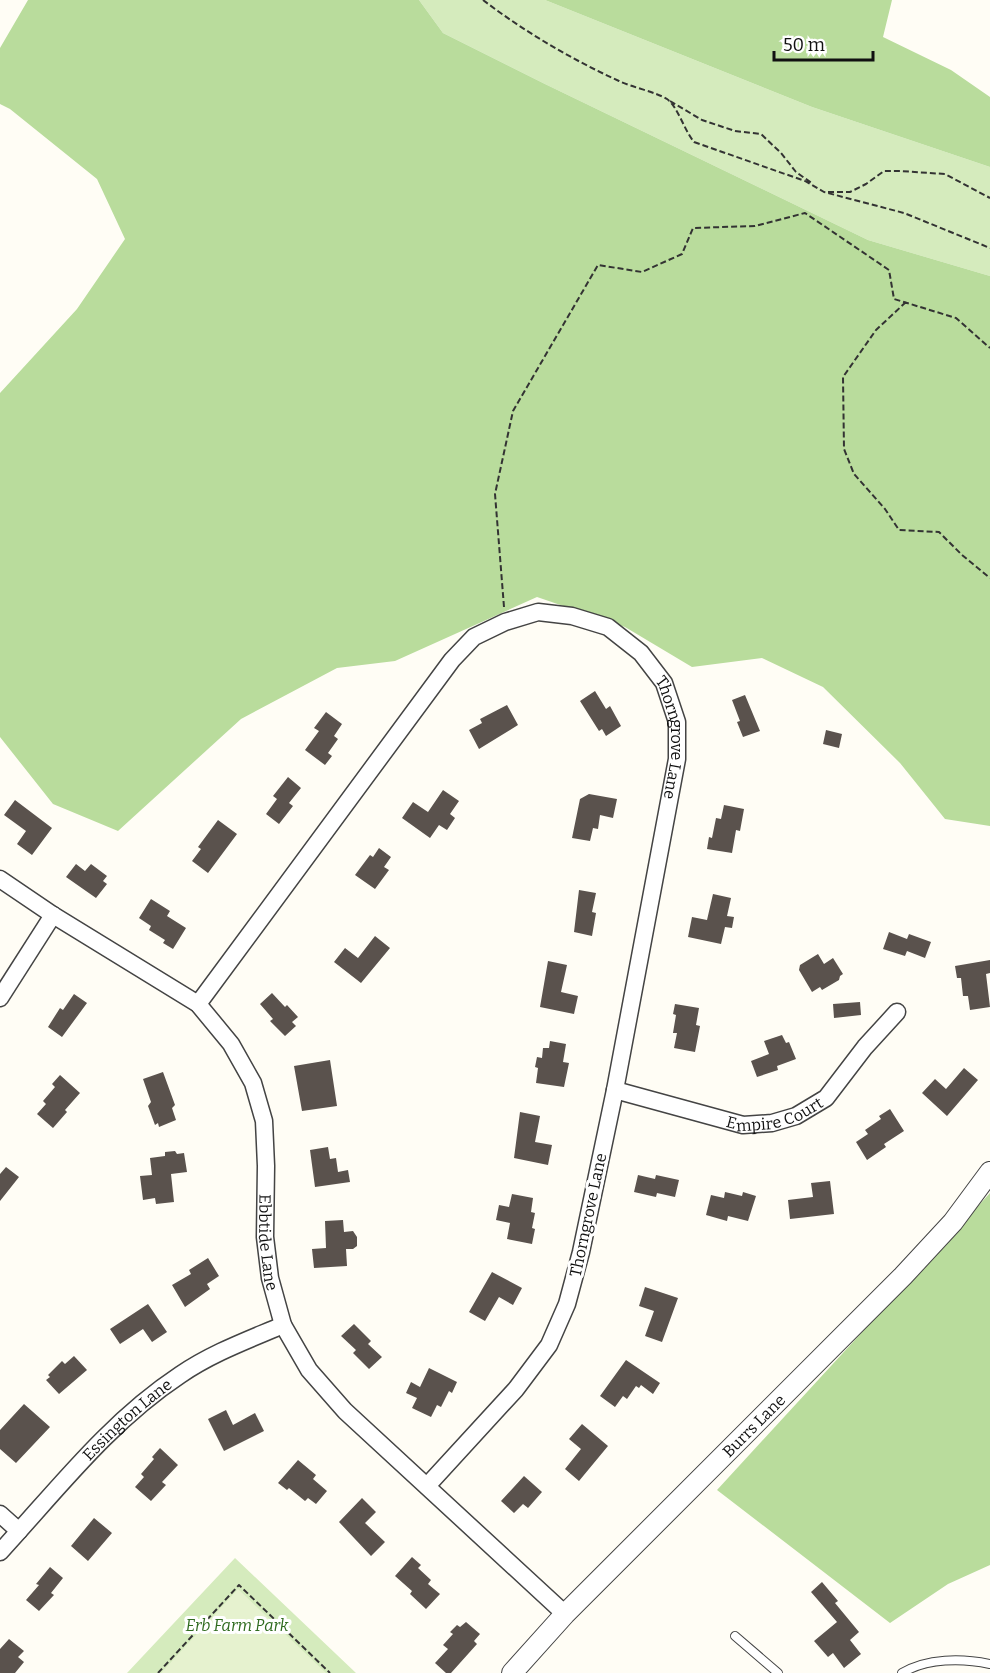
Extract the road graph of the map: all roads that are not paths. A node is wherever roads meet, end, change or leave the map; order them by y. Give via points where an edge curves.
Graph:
1 (0, 879) edge
2 (53, 915) junction
3 (0, 999) edge
4 (198, 1004) junction
5 (897, 1012) dead end
6 (615, 1090) junction
7 (990, 1172) edge
8 (283, 1325) junction
9 (427, 1485) junction
10 (0, 1514) edge
11 (19, 1531) junction
12 (0, 1552) edge
13 (566, 1614) junction
14 (735, 1635) dead end
15 (990, 1664) edge
16 (512, 1673) edge
17 (778, 1673) edge
18 (902, 1673) edge

1 - 2 street, Ebbtide Lane
2 - 3 street
2 - 4 street, Ebbtide Lane
4 - 6 street, Thorngrove Lane via 452,660 474,637 538,612 572,616 608,627 640,653 664,683 677,722 677,759
4 - 8 street, Ebbtide Lane via 231,1044 253,1083 264,1121 265,1237 270,1278
5 - 6 street, Empire Court via 826,1098 796,1116 772,1123 743,1125
6 - 9 street, Thorngrove Lane via 576,1273 549,1345 516,1389
7 - 13 street, Burrs Lane via 953,1222 903,1276
8 - 9 street, Ebbtide Lane via 309,1370 345,1411
8 - 11 street, Essington Lane via 224,1349 142,1403 102,1439
9 - 13 street, Ebbtide Lane
10 - 11 street
11 - 12 street, Essington Lane
13 - 16 street, Burrs Lane
14 - 17 lane
15 - 18 lane via 970,1660 938,1662

